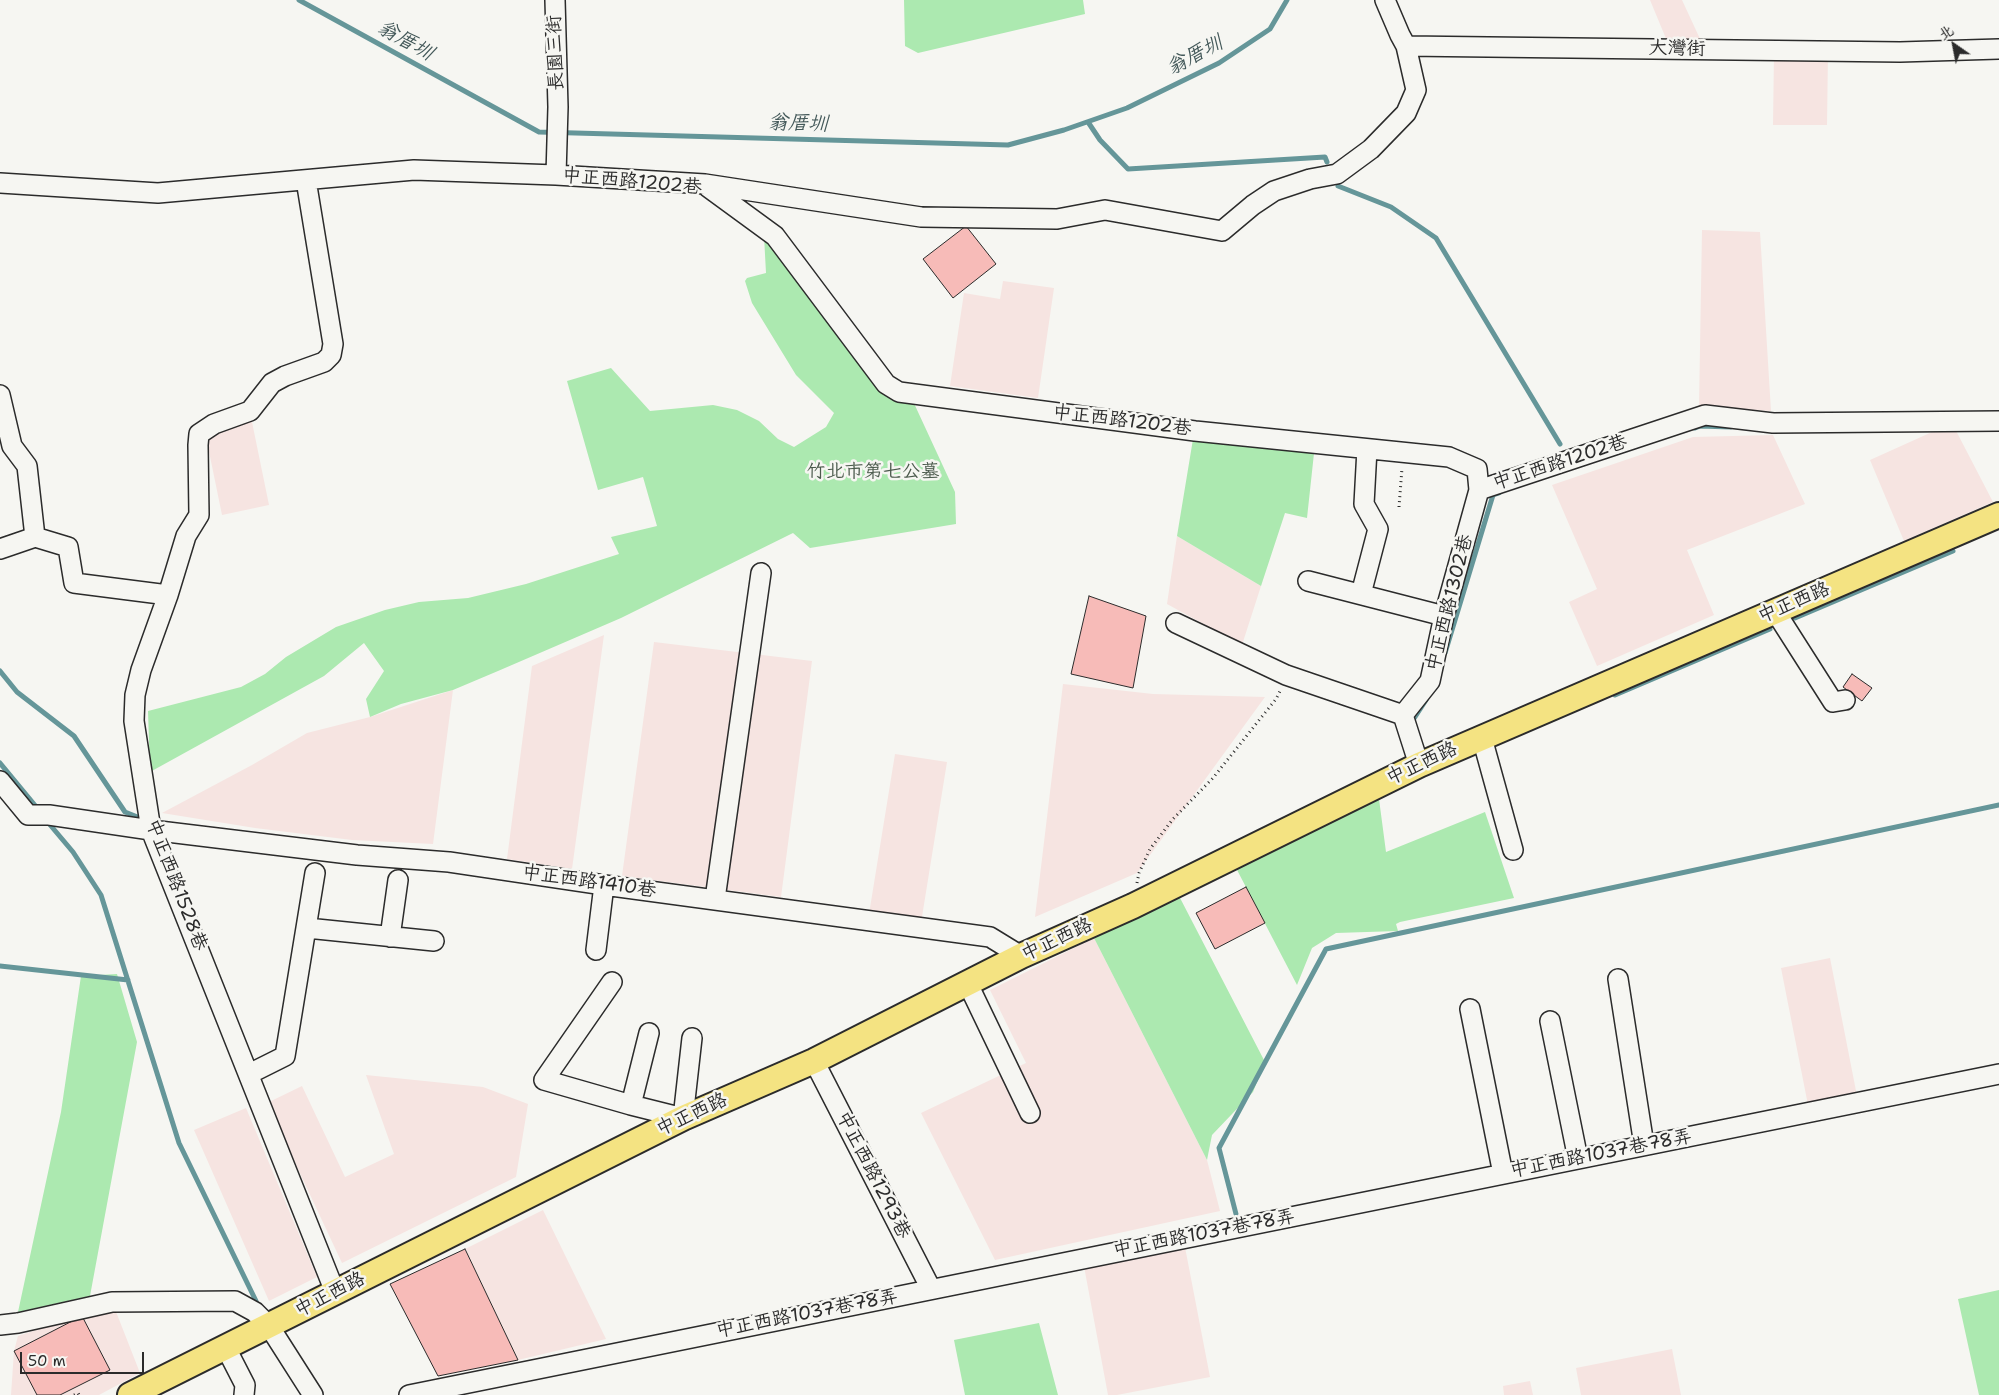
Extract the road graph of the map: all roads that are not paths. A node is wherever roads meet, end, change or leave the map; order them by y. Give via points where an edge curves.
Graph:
1 (555, 0) edge
2 (1385, 0) edge
3 (1406, 46) junction
4 (1999, 49) edge
5 (556, 175) junction
6 (306, 180) junction
7 (0, 184) edge
8 (705, 184) junction
9 (0, 395) edge
10 (1999, 420) edge
11 (1367, 449) junction
12 (1479, 490) junction
13 (1999, 515) edge
14 (35, 538) junction
15 (0, 549) edge
16 (761, 573) dead end
17 (1308, 581) dead end
18 (1361, 594) junction
19 (168, 595) junction
20 (1775, 612) junction
21 (1444, 616) junction
22 (1176, 623) dead end
23 (1844, 700) dead end
24 (1403, 715) junction
25 (1482, 738) junction
26 (1419, 765) junction
27 (0, 781) edge
28 (151, 830) junction
29 (1513, 850) dead end
30 (315, 873) dead end
31 (398, 880) dead end
32 (604, 886) junction
33 (714, 900) junction
34 (307, 928) junction
35 (390, 936) junction
36 (434, 941) dead end
37 (596, 950) dead end
38 (1021, 956) junction
39 (1618, 979) dead end
40 (612, 982) dead end
41 (968, 984) junction
42 (1470, 1009) dead end
43 (1550, 1021) dead end
44 (649, 1033) dead end
45 (692, 1038) dead end
46 (814, 1061) junction
47 (249, 1074) junction
48 (1999, 1074) edge
49 (631, 1105) junction
50 (1030, 1113) dead end
51 (683, 1118) junction
52 (1644, 1145) junction
53 (1578, 1159) junction
54 (1503, 1174) junction
55 (931, 1289) junction
56 (335, 1292) junction
57 (0, 1325) edge
58 (268, 1326) junction
59 (226, 1348) junction
60 (130, 1395) edge
61 (244, 1395) edge
62 (314, 1395) edge
63 (409, 1395) edge

1 - 5 street, 長園三街
2 - 3 street
3 - 4 street, 大灣街 via 1900,52
3 - 8 street via 1416,90 1406,113 1371,149 1337,174 1274,191 1222,231 1105,210 1056,219 921,218
5 - 6 street, 中正西路1202巷 via 414,170
5 - 8 street, 中正西路1202巷
6 - 7 street, 中正西路1202巷 via 158,193
6 - 19 street, 中正西路1528巷 via 333,344 331,355 324,362 272,384 250,411 214,424 199,434 199,515 186,536
8 - 11 street, 中正西路1202巷 via 775,236 886,384 899,392
9 - 14 street via 12,446 27,466
10 - 12 street, 中正西路1202巷 via 1773,423 1705,415
11 - 12 street, 中正西路1202巷 via 1449,457 1477,469
11 - 18 street via 1364,504 1378,529
12 - 21 street, 中正西路1302巷
13 - 20 main road, 中正西路
14 - 15 street
14 - 19 street via 68,547 74,583
16 - 33 street
17 - 18 street
18 - 21 street
19 - 28 street, 中正西路1528巷 via 135,695 134,722
20 - 23 street via 1833,702
20 - 25 main road, 中正西路
21 - 24 street, 中正西路1302巷 via 1430,681
22 - 24 street via 1286,675
24 - 26 street
25 - 26 main road, 中正西路
25 - 29 street
26 - 38 main road, 中正西路 via 1133,906
27 - 28 street, 中正西路1410巷 via 28,815 49,815
28 - 32 street, 中正西路1410巷 via 357,855 450,862
28 - 47 street, 中正西路1528巷
30 - 34 street
31 - 35 street
32 - 33 street, 中正西路1410巷
32 - 37 street
33 - 38 street, 中正西路1410巷 via 990,937
34 - 35 street
34 - 47 street via 285,1056
35 - 36 street
38 - 41 main road, 中正西路
39 - 52 street
40 - 49 street via 544,1080
41 - 46 main road, 中正西路
41 - 50 street
42 - 54 street
43 - 53 street
44 - 49 street
45 - 51 street
46 - 51 main road, 中正西路
46 - 55 street, 中正西路1293巷
47 - 56 street, 中正西路1528巷
48 - 52 street, 中正西路1037巷78弄
49 - 51 street
51 - 56 main road, 中正西路
52 - 53 street, 中正西路1037巷78弄
53 - 54 street, 中正西路1037巷78弄
54 - 55 street, 中正西路1037巷78弄
55 - 63 street, 中正西路1037巷78弄
56 - 58 main road, 中正西路
57 - 58 street via 112,1302 235,1301 255,1312
58 - 59 main road, 中正西路
58 - 62 street
59 - 60 main road, 中正西路
59 - 61 street via 245,1385

